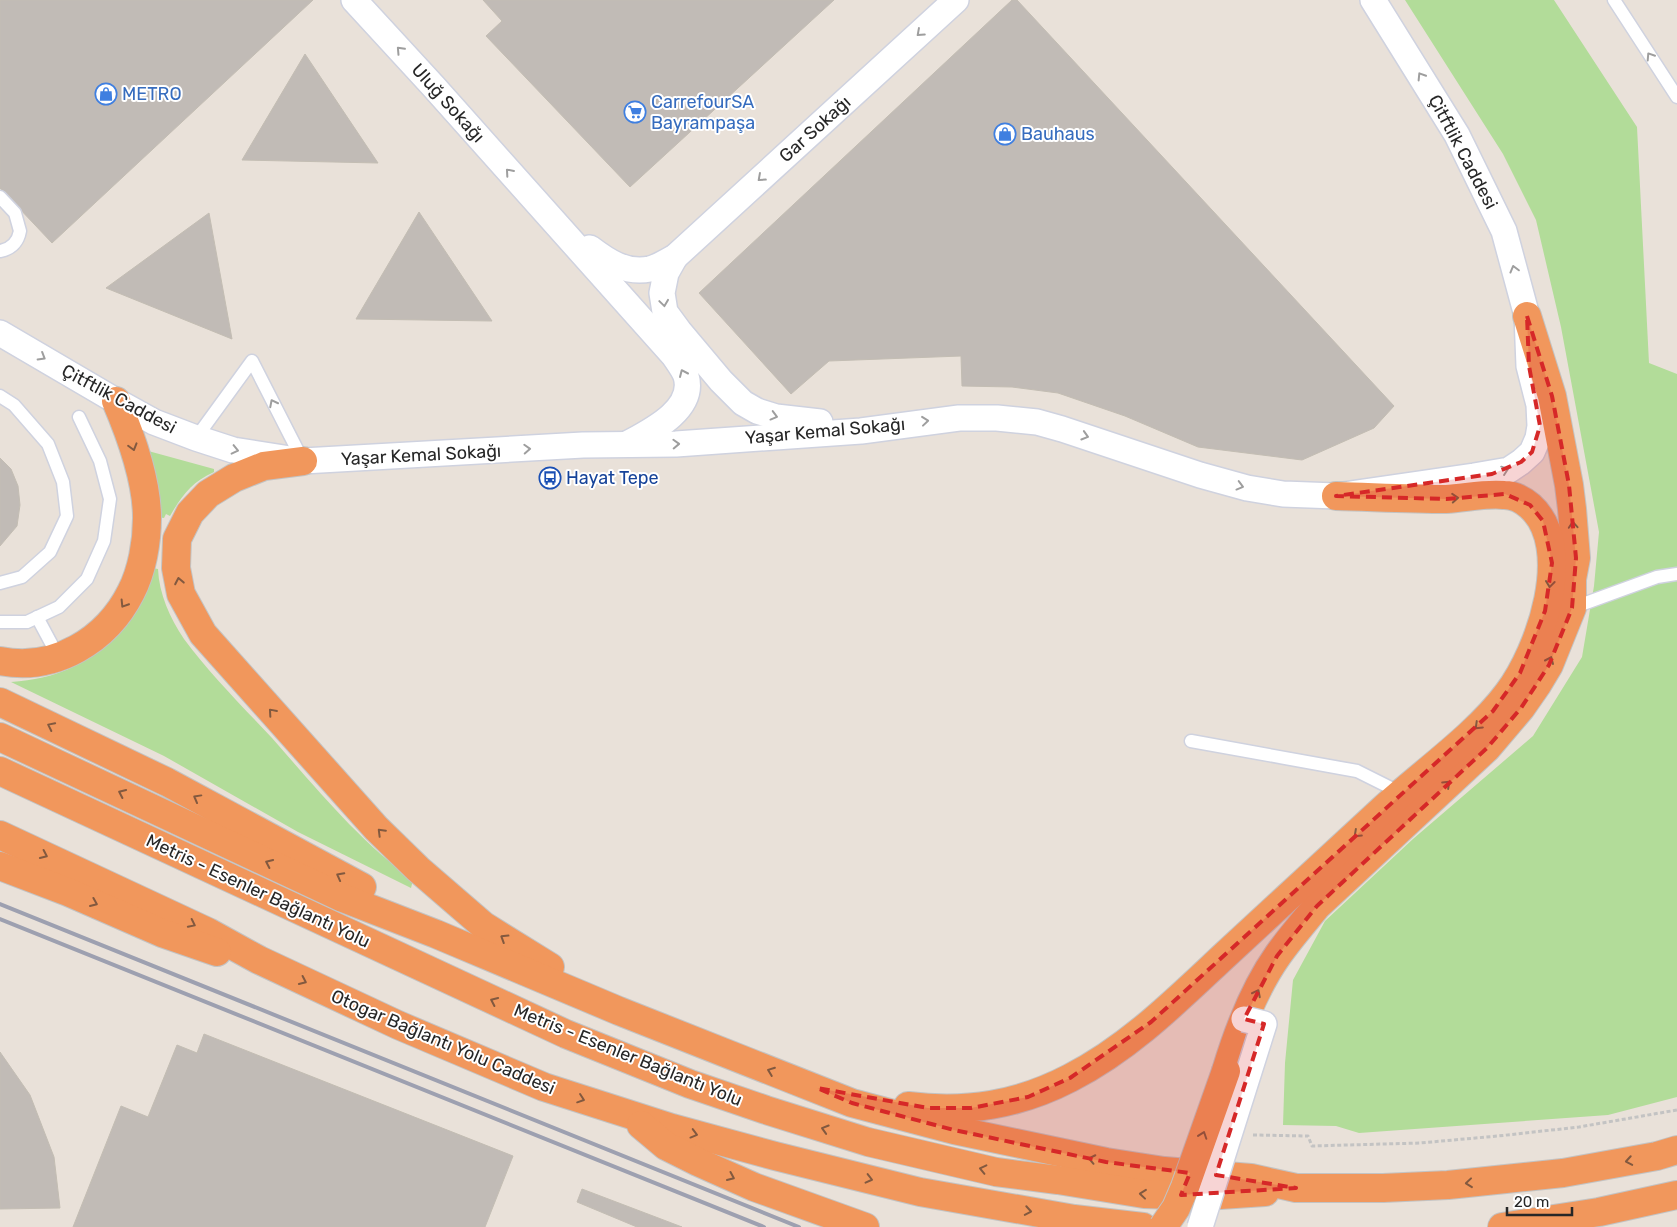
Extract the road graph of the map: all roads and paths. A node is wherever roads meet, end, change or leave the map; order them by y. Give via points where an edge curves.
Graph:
1 (354, 0) edge
2 (956, 0) edge
3 (1373, 0) edge
4 (1614, 0) edge
5 (1677, 97) edge
6 (0, 197) edge
7 (541, 208) junction
8 (0, 251) edge
9 (675, 258) junction
10 (1527, 316) junction
11 (0, 333) edge
12 (0, 396) edge
13 (116, 401) junction
14 (79, 417) dead end
15 (861, 431) junction
16 (196, 438) junction
17 (627, 444) junction
18 (303, 461) junction
19 (1336, 496) junction
20 (1677, 574) edge
21 (0, 583) edge
22 (1572, 608) junction
23 (1545, 611) junction
24 (37, 617) junction
25 (0, 622) edge
26 (59, 658) junction
27 (0, 661) edge
28 (0, 702) edge
29 (0, 737) edge
30 (1190, 741) dead end
31 (0, 771) edge
32 (1409, 802) junction
33 (0, 835) edge
34 (0, 866) edge
35 (258, 960) junction
36 (523, 970) junction
37 (619, 1011) junction
38 (1244, 1019) junction
39 (817, 1088) junction
40 (1677, 1110) edge
41 (630, 1116) junction
42 (1230, 1134) junction
43 (1677, 1150) edge
44 (1296, 1188) junction
45 (1677, 1195) edge
46 (1514, 1225) edge
47 (866, 1227) edge
48 (1143, 1227) edge
49 (1163, 1227) edge
50 (1200, 1227) edge
51 (1560, 1227) edge

7 -> 1 street, Uluğ Sokağı
2 -> 9 street, Gar Sokağı
10 -> 3 street, Çitftlik Caddesi via 1504,231 1458,135
5 -> 4 lane
6 - 8 lane via 15,213 20,231 14,244
7 - 9 street via 591,249 619,266 632,270 650,269
17 -> 7 street via 656,428 683,403 688,390 686,375 674,356
9 -> 15 street via 666,273 662,293 665,312 743,403 776,417 836,424
19 -> 10 street, Çitftlik Caddesi via 1492,474 1509,470 1532,452 1540,426 1530,366
22 -> 10 highway via 1576,558 1570,493 1552,396
11 -> 13 street, Çitftlik Caddesi
12 - 21 lane via 14,405 48,444 63,482 67,516 50,552 22,577
13 - 16 street, Çitftlik Caddesi via 154,422
13 -> 26 highway via 128,429 145,494 147,518 140,571 132,592 101,632
14 - 24 lane via 100,461 110,499 104,541 87,579 59,607
17 -> 15 street, Yaşar Kemal Sokağı via 676,444
15 -> 19 street, Yaşar Kemal Sokağı via 959,418 1037,422 1247,488
16 -> 18 street, Çitftlik Caddesi via 233,450
18 -> 16 lane via 252,361
18 -> 17 street, Yaşar Kemal Sokağı
37 -> 18 highway via 484,926 418,870 307,751 203,634 192,617 181,594 176,568 177,539 190,513 208,494 234,478 264,466
19 -> 23 highway via 1446,498 1505,494 1520,499 1530,505 1543,521 1551,544 1550,586
20 - 22 lane via 1657,577
22 - 23 highway
32 -> 22 highway via 1487,748 1521,708 1549,665
23 -> 32 highway via 1530,653 1509,692
24 - 25 lane via 27,622
24 - 26 lane
26 - 27 highway via 31,662
36 -> 28 highway via 436,921 350,881 167,782
36 -> 29 highway via 343,898
30 - 32 lane via 1357,771
44 -> 31 highway, Metris - Esenler Bağlantı Yolu via 1205,1196 1144,1194 996,1172 868,1142 766,1110 690,1084 566,1034
38 -> 32 highway via 1266,975 1293,935 1317,906 1387,842
32 -> 39 highway via 1151,1022 1070,1078 1028,1097 971,1108 918,1107
33 -> 35 highway via 208,932
34 -> 35 highway via 205,949
35 -> 41 highway, Otogar Bağlantı Yolu Caddesi via 398,1025 544,1087
36 - 37 highway
39 -> 37 highway
38 - 42 street, bridge via 1264,1024
49 -> 38 highway, bridge via 1185,1187
44 -> 39 highway via 1251,1178 1164,1171 1106,1162 954,1130 852,1103
40 - 42 path via 1579,1127 1384,1145 1312,1146 1308,1136
41 -> 47 highway via 666,1146 698,1162 754,1187
41 -> 48 highway, Otogar Bağlantı Yolu Caddesi via 920,1192 1074,1219
42 - 50 street, bridge
43 -> 44 highway via 1563,1172 1448,1185
45 - 46 highway via 1599,1212
46 - 51 highway

